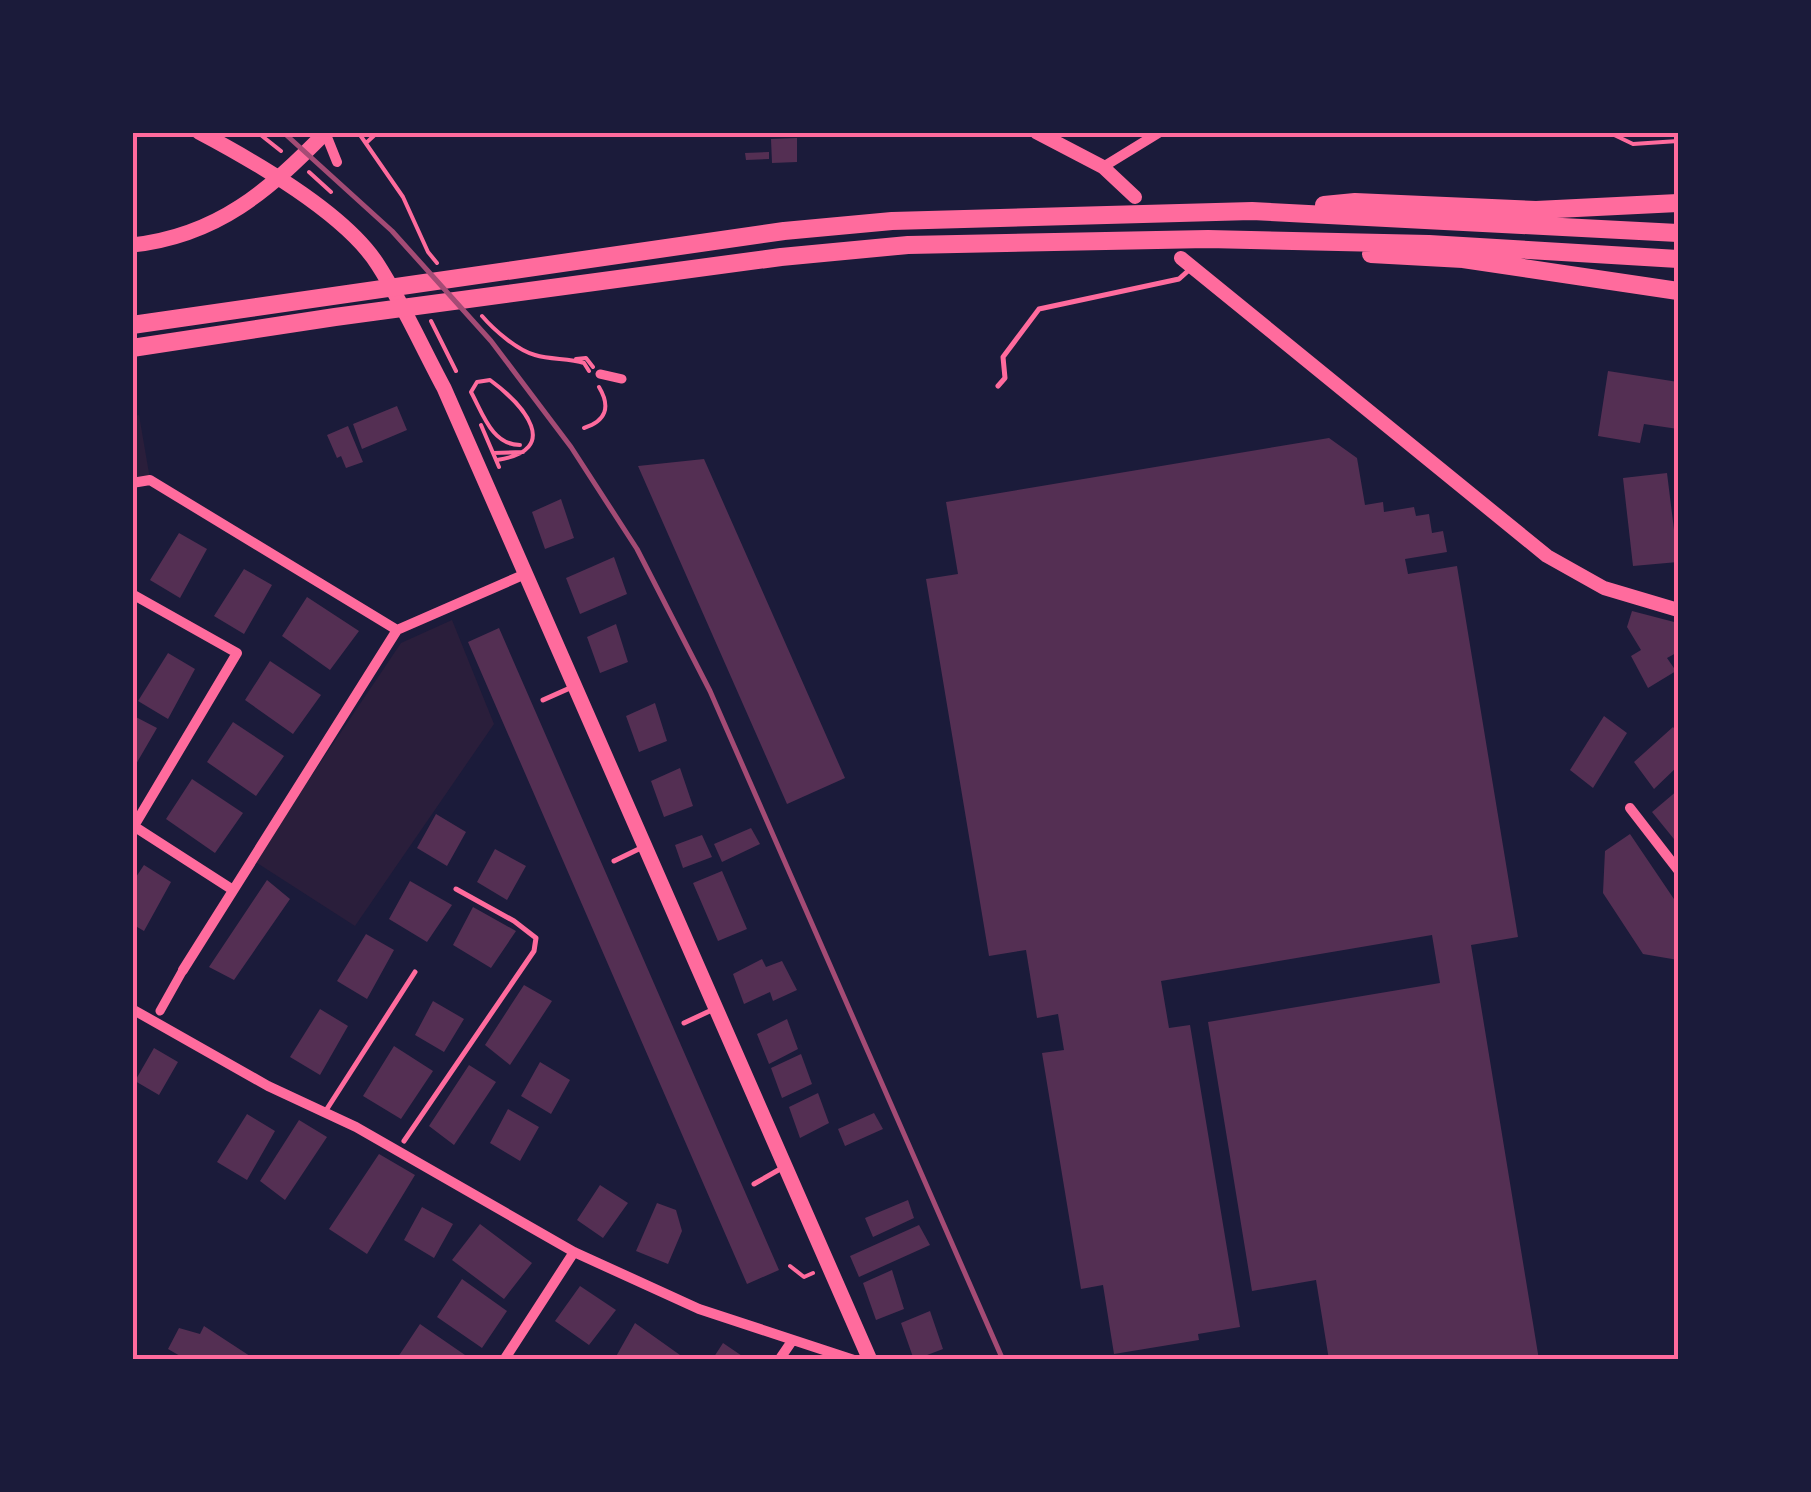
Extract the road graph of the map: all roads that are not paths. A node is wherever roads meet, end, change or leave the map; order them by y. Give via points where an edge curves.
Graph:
1 (199, 132) edge
2 (326, 132) edge
3 (1036, 132) edge
4 (1160, 132) edge
5 (337, 162) dead end
6 (1103, 167) junction
7 (1134, 197) dead end
8 (1678, 203) edge
9 (1252, 211) junction
10 (1678, 233) edge
11 (1282, 240) junction
12 (132, 245) edge
13 (1678, 259) edge
14 (1186, 263) joint
15 (1678, 291) edge
16 (132, 325) edge
17 (132, 348) edge
18 (600, 374) dead end
19 (622, 379) dead end
20 (998, 386) dead end
21 (132, 483) edge
22 (524, 575) junction
23 (132, 594) edge
24 (1678, 610) edge
25 (397, 630) junction
26 (573, 687) junction
27 (543, 700) dead end
28 (1630, 808) dead end
29 (133, 826) edge
30 (645, 846) junction
31 (614, 861) dead end
32 (1678, 870) edge
33 (456, 889) dead end
34 (233, 890) junction
35 (184, 970) joint
36 (416, 972) dead end
37 (717, 1008) junction
38 (132, 1009) edge
39 (160, 1010) dead end
40 (684, 1023) dead end
41 (324, 1112) junction
42 (404, 1140) dead end
43 (785, 1166) junction
44 (754, 1184) dead end
45 (574, 1252) junction
46 (792, 1341) junction
47 (504, 1360) edge
48 (779, 1360) edge
49 (854, 1360) edge
50 (870, 1360) edge

1 - 22 main road via 331,217 377,263 444,388
2 - 5 street
2 - 12 main road via 228,216 192,233
3 - 6 street
4 - 6 street
6 - 7 street
8 - 9 highway via 1536,210 1355,202
9 - 10 highway
9 - 16 highway via 784,230
11 - 13 highway
11 - 15 highway
11 - 17 highway via 908,245 335,316
14 - 20 lane via 1179,278 1040,308 1003,356 1005,378
14 - 24 street via 1547,556 1604,588
18 - 19 street
21 - 25 street via 150,480
22 - 25 street
22 - 26 main road
23 - 29 street via 237,653
25 - 34 street
26 - 27 lane
26 - 30 main road
28 - 32 street
29 - 34 street
30 - 31 lane
30 - 37 main road
33 - 42 lane via 536,938 534,950
34 - 35 street
35 - 39 street
36 - 41 lane
37 - 40 lane
37 - 43 main road
38 - 41 street
41 - 45 street
43 - 44 lane
43 - 50 main road
45 - 46 street via 699,1309
45 - 47 street
46 - 48 street
46 - 49 street

